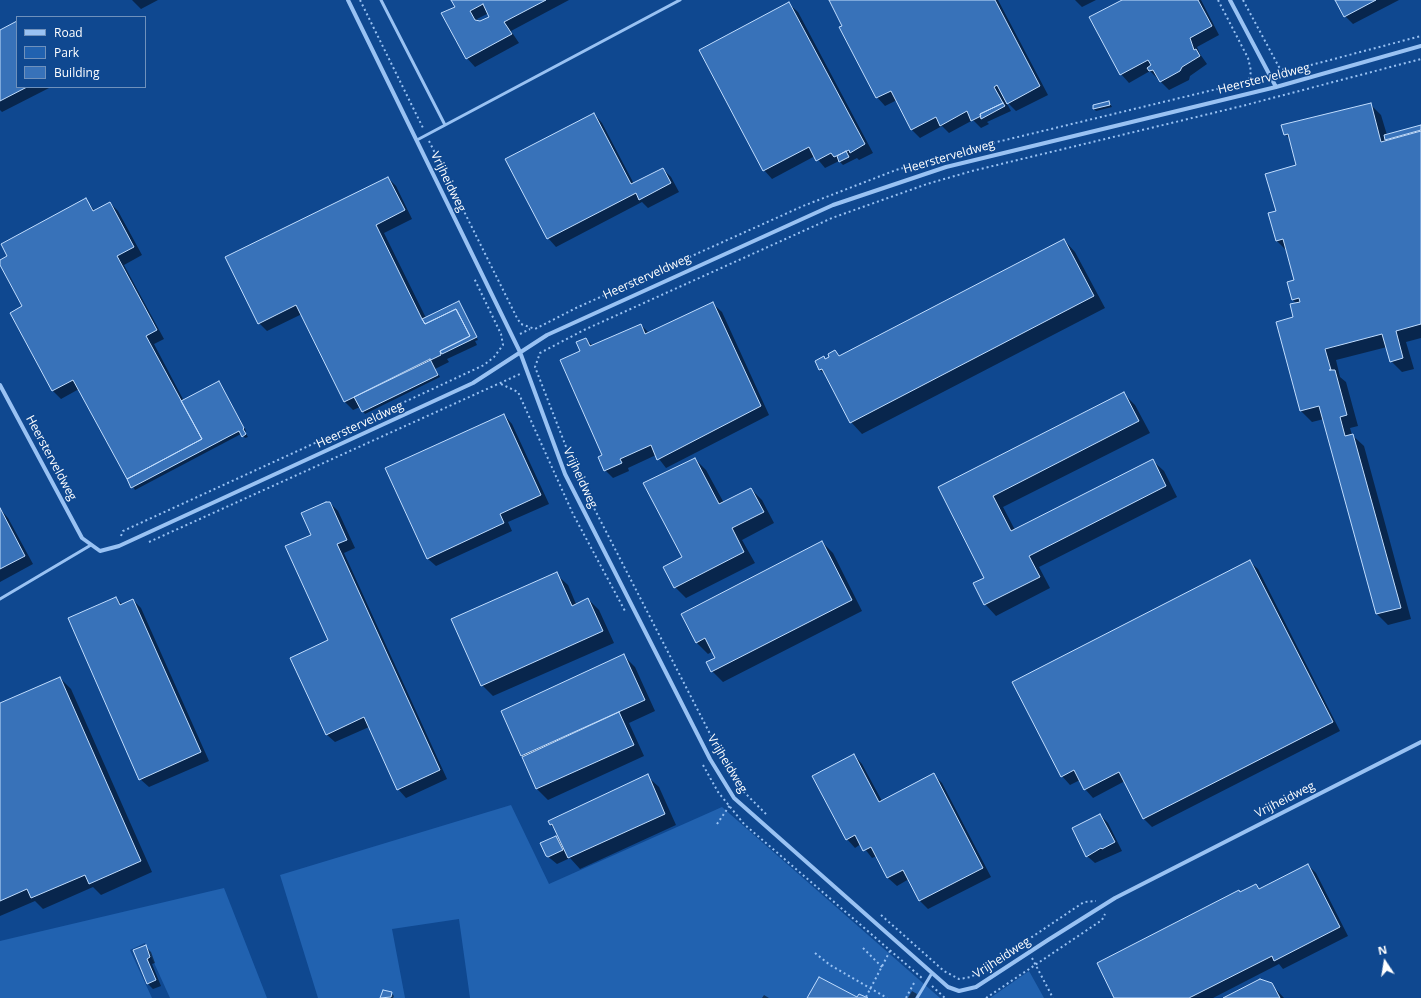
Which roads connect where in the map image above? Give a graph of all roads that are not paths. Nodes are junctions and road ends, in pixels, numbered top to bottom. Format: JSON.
{"nodes":[{"id":1,"x":348,"y":0,"type":"edge"},
{"id":2,"x":381,"y":0,"type":"edge"},
{"id":3,"x":680,"y":0,"type":"edge"},
{"id":4,"x":1230,"y":0,"type":"edge"},
{"id":5,"x":1421,"y":46,"type":"edge"},
{"id":6,"x":1276,"y":87,"type":"junction"},
{"id":7,"x":445,"y":125,"type":"junction"},
{"id":8,"x":417,"y":140,"type":"junction"},
{"id":9,"x":520,"y":352,"type":"junction"},
{"id":10,"x":0,"y":385,"type":"edge"},
{"id":11,"x":91,"y":545,"type":"junction"},
{"id":12,"x":0,"y":599,"type":"edge"},
{"id":13,"x":1421,"y":742,"type":"edge"},
{"id":14,"x":932,"y":973,"type":"junction"},
{"id":15,"x":917,"y":998,"type":"edge"}],
"edges":[{"from":1,"to":8,"type":"street","name":"Vrijheidweg"},
{"from":2,"to":7,"type":"lane"},
{"from":3,"to":7,"type":"lane"},
{"from":4,"to":6,"type":"street"},
{"from":5,"to":6,"type":"street","name":"Heersterveldweg"},
{"from":6,"to":9,"type":"street","name":"Heersterveldweg"},
{"from":7,"to":8,"type":"lane"},
{"from":8,"to":9,"type":"street","name":"Vrijheidweg"},
{"from":9,"to":11,"type":"street","name":"Heersterveldweg"},
{"from":9,"to":14,"type":"street","name":"Vrijheidweg"},
{"from":10,"to":11,"type":"street","name":"Heersterveldweg"},
{"from":11,"to":12,"type":"lane"},
{"from":13,"to":14,"type":"street","name":"Vrijheidweg"},
{"from":14,"to":15,"type":"lane"}]}
